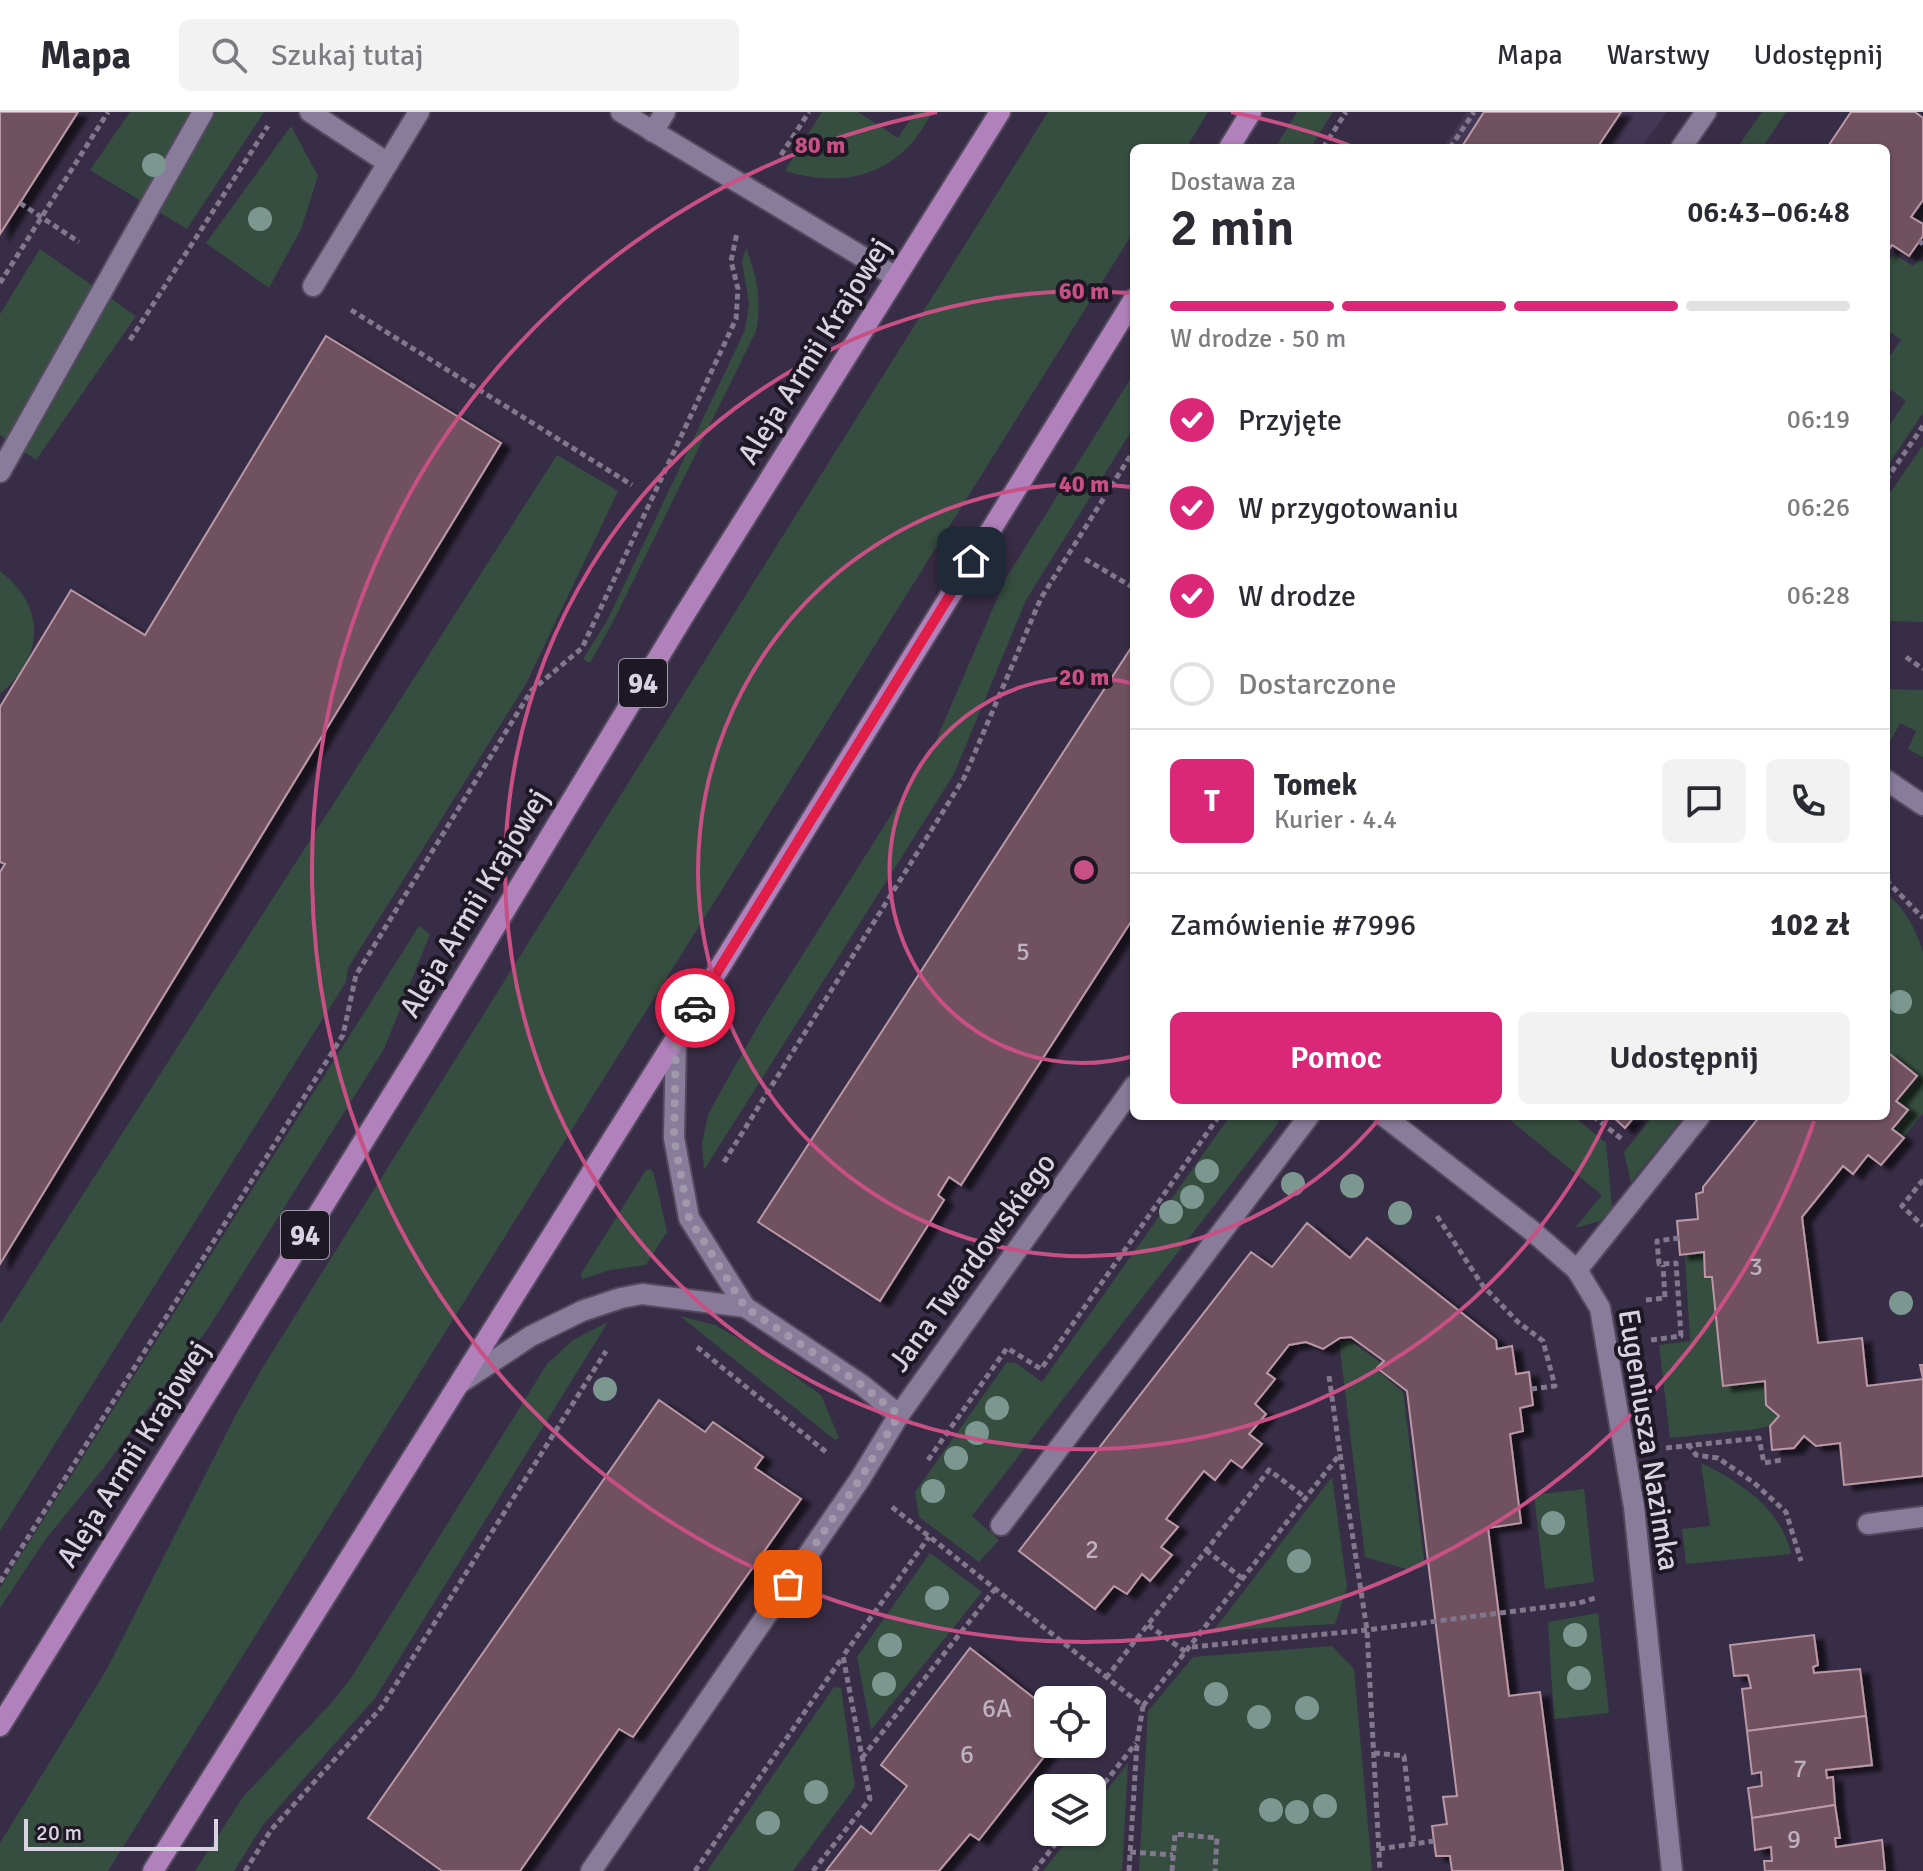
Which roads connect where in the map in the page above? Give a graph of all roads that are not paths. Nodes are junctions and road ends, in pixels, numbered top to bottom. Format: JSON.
{"nodes":[{"id":1,"x":203,"y":112,"type":"edge"},
{"id":2,"x":310,"y":112,"type":"edge"},
{"id":3,"x":419,"y":112,"type":"edge"},
{"id":4,"x":621,"y":112,"type":"edge"},
{"id":5,"x":665,"y":112,"type":"edge"},
{"id":6,"x":1000,"y":112,"type":"edge"},
{"id":7,"x":1251,"y":112,"type":"edge"},
{"id":8,"x":1706,"y":112,"type":"edge"},
{"id":9,"x":653,"y":132,"type":"junction"},
{"id":10,"x":1231,"y":144,"type":"edge"},
{"id":11,"x":1684,"y":144,"type":"edge"},
{"id":12,"x":388,"y":163,"type":"junction"},
{"id":13,"x":896,"y":277,"type":"junction"},
{"id":14,"x":313,"y":286,"type":"road end"},
{"id":15,"x":1130,"y":305,"type":"edge"},
{"id":16,"x":0,"y":472,"type":"edge"},
{"id":17,"x":1890,"y":783,"type":"edge"},
{"id":18,"x":1923,"y":805,"type":"edge"},
{"id":19,"x":676,"y":1038,"type":"junction"},
{"id":20,"x":1130,"y":1092,"type":"edge"},
{"id":21,"x":1306,"y":1120,"type":"edge"},
{"id":22,"x":1389,"y":1120,"type":"edge"},
{"id":23,"x":1697,"y":1120,"type":"edge"},
{"id":24,"x":1577,"y":1270,"type":"junction"},
{"id":25,"x":745,"y":1307,"type":"junction"},
{"id":26,"x":460,"y":1383,"type":"junction"},
{"id":27,"x":899,"y":1415,"type":"junction"},
{"id":28,"x":1923,"y":1517,"type":"edge"},
{"id":29,"x":1868,"y":1524,"type":"dead end"},
{"id":30,"x":1001,"y":1525,"type":"dead end"},
{"id":31,"x":0,"y":1726,"type":"edge"},
{"id":32,"x":153,"y":1871,"type":"edge"},
{"id":33,"x":591,"y":1871,"type":"edge"},
{"id":34,"x":1672,"y":1871,"type":"edge"}],
"edges":[{"from":1,"to":16,"type":"street"},
{"from":2,"to":12,"type":"street"},
{"from":3,"to":12,"type":"street"},
{"from":4,"to":9,"type":"street"},
{"from":5,"to":9,"type":"street"},
{"from":6,"to":13,"type":"main road","name":"Aleja Armii Krajowej","number":"94"},
{"from":7,"to":10,"type":"main road"},
{"from":8,"to":11,"type":"street"},
{"from":9,"to":13,"type":"street"},
{"from":12,"to":14,"type":"street"},
{"from":13,"to":31,"type":"main road","name":"Aleja Armii Krajowej","number":"94"},
{"from":15,"to":19,"type":"main road"},
{"from":17,"to":18,"type":"street"},
{"from":19,"to":25,"type":"street"},
{"from":19,"to":26,"type":"main road"},
{"from":20,"to":27,"type":"street","name":"Jana Twardowskiego"},
{"from":21,"to":30,"type":"street"},
{"from":22,"to":24,"type":"street","name":"Eugeniusza Nazimka"},
{"from":23,"to":24,"type":"street"},
{"from":24,"to":34,"type":"street","name":"Eugeniusza Nazimka"},
{"from":25,"to":26,"type":"street"},
{"from":25,"to":27,"type":"street"},
{"from":26,"to":32,"type":"main road"},
{"from":27,"to":33,"type":"street","name":"Jana Twardowskiego"},
{"from":28,"to":29,"type":"street"}]}
